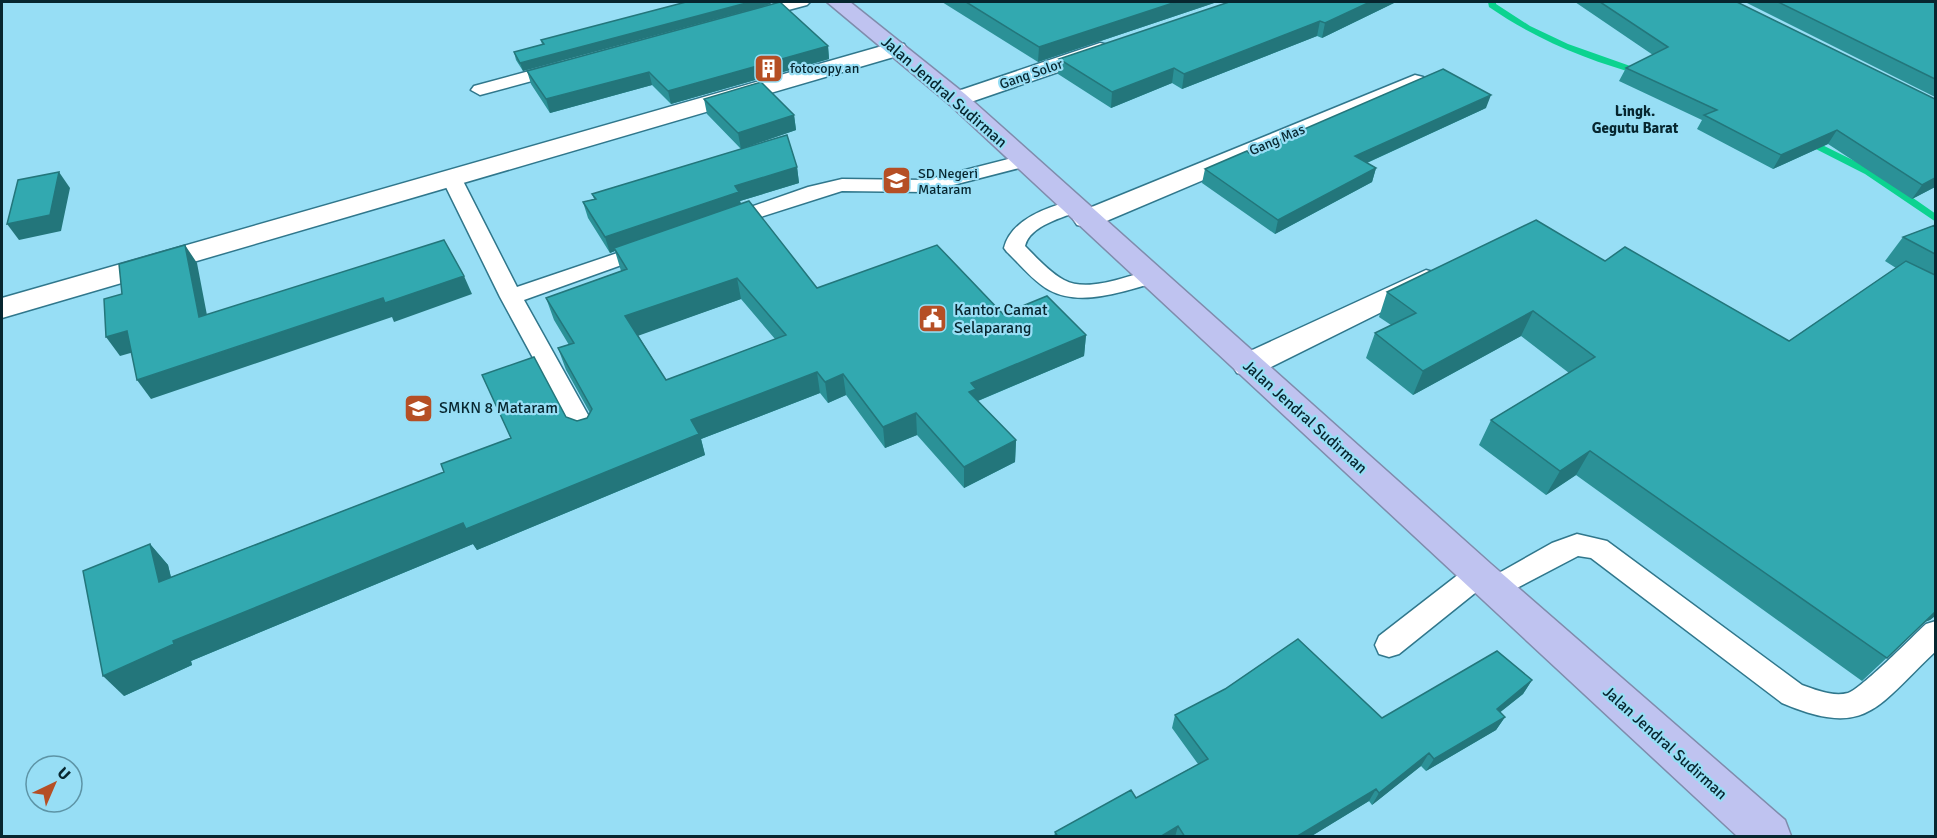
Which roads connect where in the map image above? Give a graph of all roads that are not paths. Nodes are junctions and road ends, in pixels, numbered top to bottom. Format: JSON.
{"nodes":[{"id":1,"x":802,"y":2,"type":"edge"},
{"id":2,"x":838,"y":2,"type":"edge"},
{"id":3,"x":744,"y":17,"type":"edge"},
{"id":4,"x":1122,"y":43,"type":"edge"},
{"id":5,"x":896,"y":49,"type":"junction"},
{"id":6,"x":572,"y":64,"type":"edge"},
{"id":7,"x":1434,"y":74,"type":"edge"},
{"id":8,"x":480,"y":90,"type":"dead end"},
{"id":9,"x":957,"y":99,"type":"junction"},
{"id":10,"x":1024,"y":161,"type":"junction"},
{"id":11,"x":452,"y":179,"type":"junction"},
{"id":12,"x":1081,"y":213,"type":"junction"},
{"id":13,"x":702,"y":230,"type":"edge"},
{"id":14,"x":668,"y":242,"type":"edge"},
{"id":15,"x":1450,"y":267,"type":"edge"},
{"id":16,"x":1151,"y":277,"type":"junction"},
{"id":17,"x":511,"y":297,"type":"junction"},
{"id":18,"x":2,"y":308,"type":"edge"},
{"id":19,"x":1248,"y":365,"type":"junction"},
{"id":20,"x":585,"y":431,"type":"edge"},
{"id":21,"x":1486,"y":582,"type":"junction"},
{"id":22,"x":1935,"y":633,"type":"edge"},
{"id":23,"x":1389,"y":645,"type":"dead end"},
{"id":24,"x":1769,"y":837,"type":"edge"}],
"edges":[{"from":1,"to":3,"type":"lane"},
{"from":2,"to":5,"type":"highway","name":"Jalan Jendral Sudirman"},
{"from":4,"to":9,"type":"street","name":"Gang Solor"},
{"from":5,"to":9,"type":"highway","name":"Jalan Jendral Sudirman"},
{"from":5,"to":11,"type":"street"},
{"from":6,"to":8,"type":"lane"},
{"from":7,"to":12,"type":"street","name":"Gang Mas"},
{"from":9,"to":10,"type":"highway","name":"Jalan Jendral Sudirman"},
{"from":10,"to":12,"type":"highway","name":"Jalan Jendral Sudirman"},
{"from":10,"to":13,"type":"lane"},
{"from":11,"to":17,"type":"lane"},
{"from":11,"to":18,"type":"street"},
{"from":12,"to":16,"type":"highway","name":"Jalan Jendral Sudirman"},
{"from":12,"to":16,"type":"lane"},
{"from":14,"to":17,"type":"lane"},
{"from":15,"to":19,"type":"street"},
{"from":16,"to":19,"type":"highway","name":"Jalan Jendral Sudirman"},
{"from":17,"to":20,"type":"lane"},
{"from":19,"to":21,"type":"highway","name":"Jalan Jendral Sudirman"},
{"from":21,"to":22,"type":"lane"},
{"from":21,"to":23,"type":"lane"},
{"from":21,"to":24,"type":"highway","name":"Jalan Jendral Sudirman"}]}
